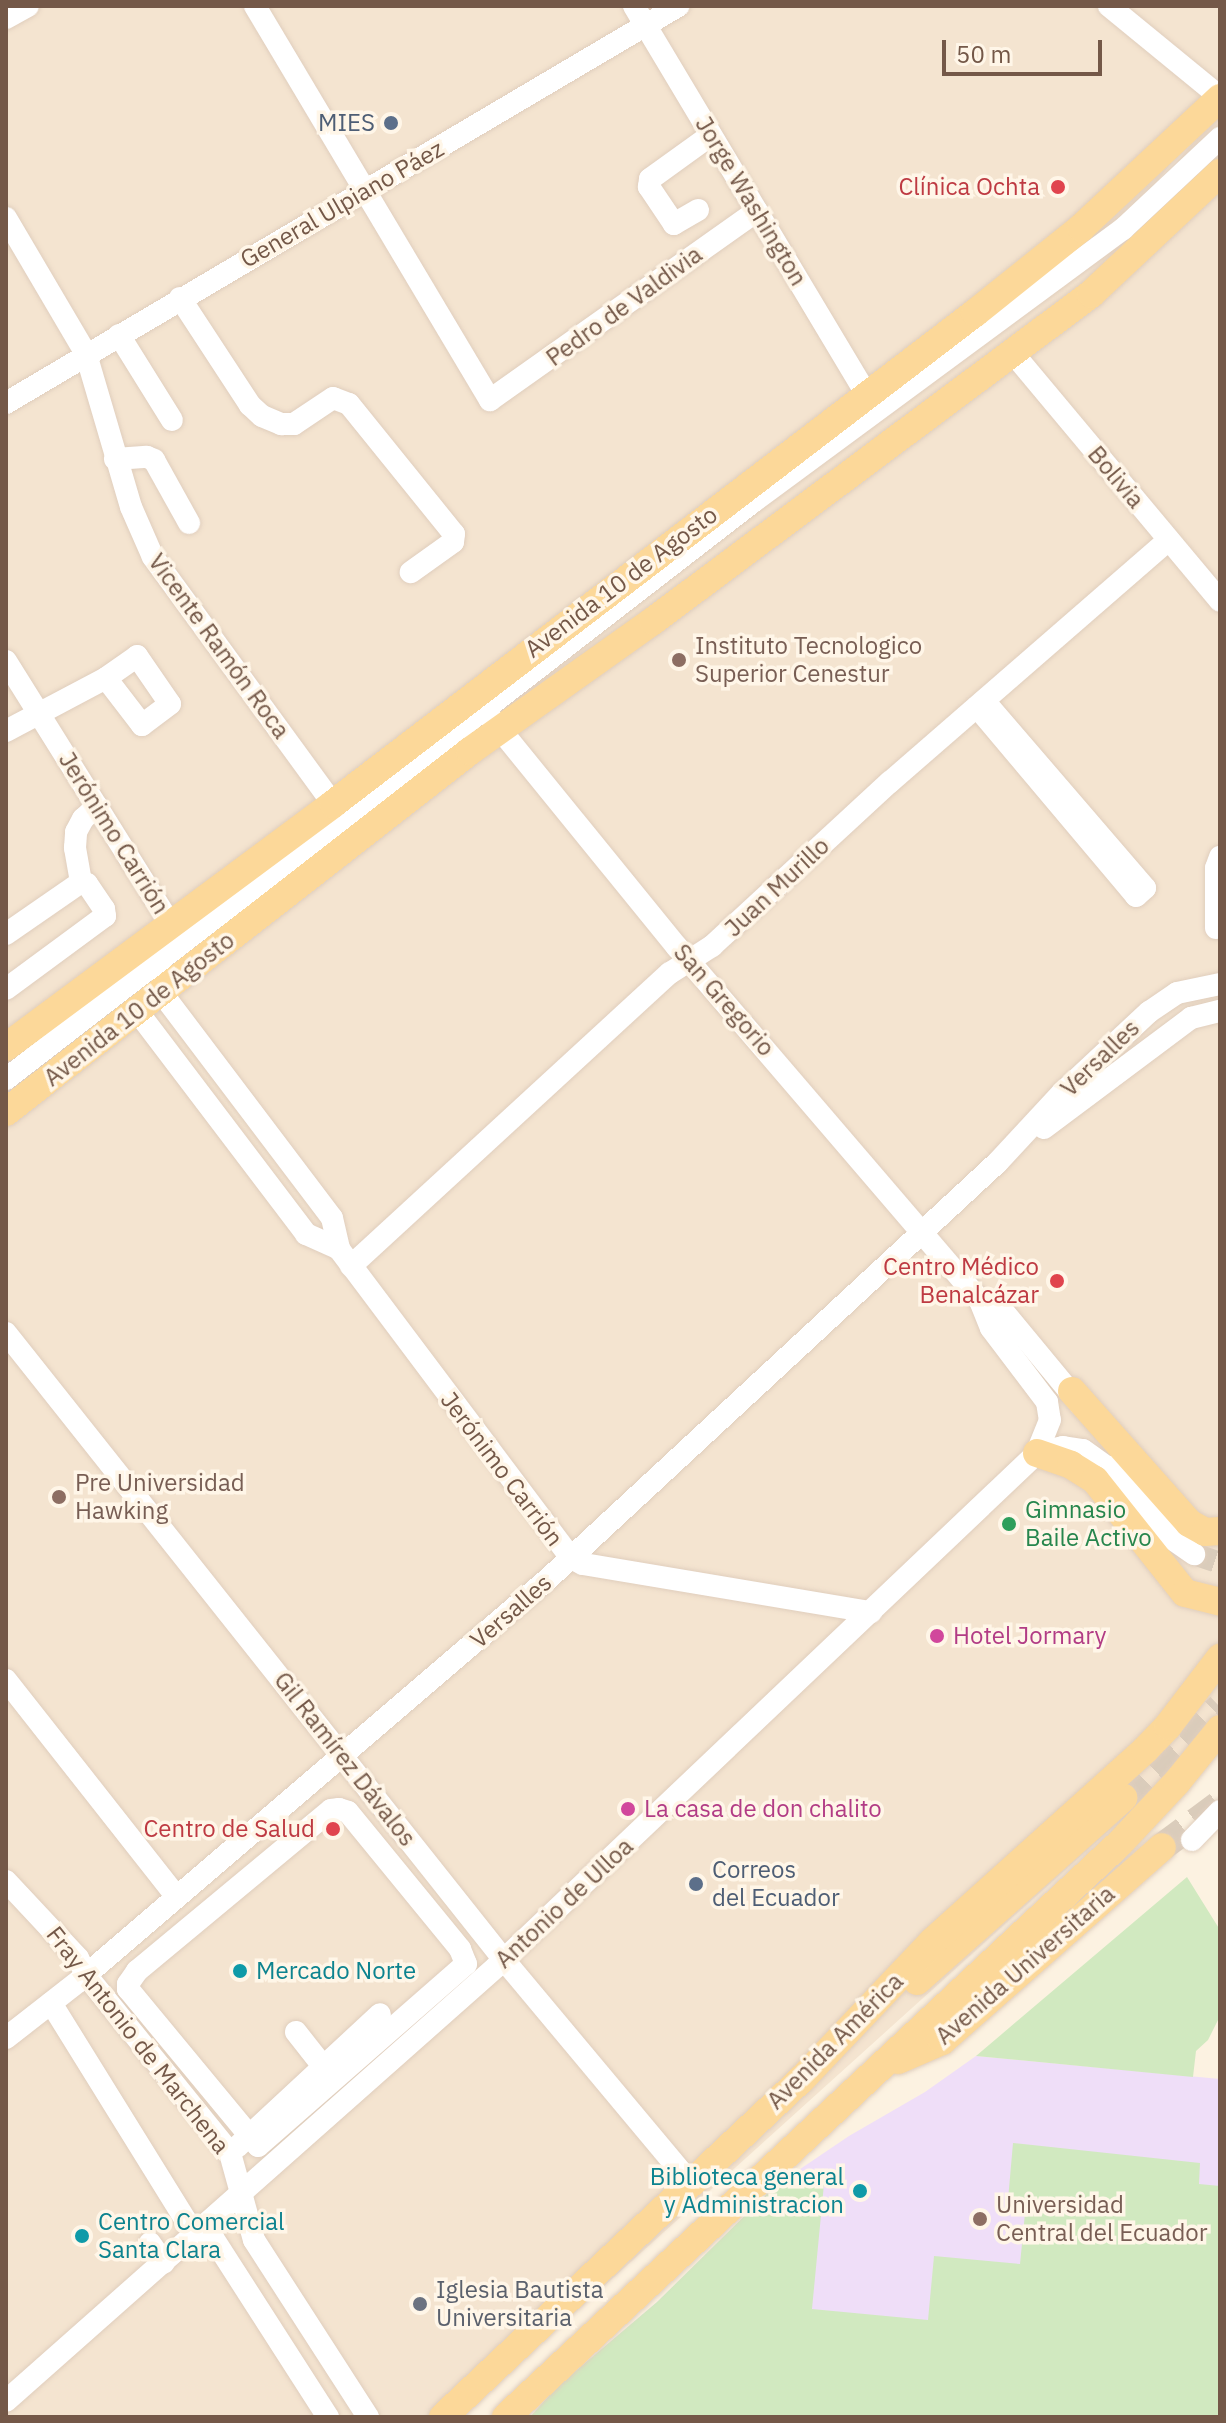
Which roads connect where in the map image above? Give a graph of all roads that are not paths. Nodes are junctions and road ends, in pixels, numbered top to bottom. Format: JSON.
{"nodes":[{"id":1,"x":28,"y":6,"type":"edge"},
{"id":2,"x":255,"y":6,"type":"edge"},
{"id":3,"x":634,"y":6,"type":"edge"},
{"id":4,"x":678,"y":6,"type":"edge"},
{"id":5,"x":1109,"y":6,"type":"edge"},
{"id":6,"x":6,"y":18,"type":"edge"},
{"id":7,"x":646,"y":26,"type":"junction"},
{"id":8,"x":1220,"y":98,"type":"edge"},
{"id":9,"x":711,"y":135,"type":"junction"},
{"id":10,"x":1220,"y":138,"type":"edge"},
{"id":11,"x":1220,"y":173,"type":"edge"},
{"id":12,"x":366,"y":191,"type":"junction"},
{"id":13,"x":698,"y":210,"type":"dead end"},
{"id":14,"x":757,"y":211,"type":"junction"},
{"id":15,"x":6,"y":218,"type":"edge"},
{"id":16,"x":180,"y":298,"type":"junction"},
{"id":17,"x":119,"y":335,"type":"junction"},
{"id":18,"x":1012,"y":352,"type":"junction"},
{"id":19,"x":86,"y":354,"type":"junction"},
{"id":20,"x":867,"y":395,"type":"junction"},
{"id":21,"x":6,"y":403,"type":"edge"},
{"id":22,"x":172,"y":420,"type":"dead end"},
{"id":23,"x":115,"y":459,"type":"junction"},
{"id":24,"x":189,"y":523,"type":"dead end"},
{"id":25,"x":1168,"y":540,"type":"junction"},
{"id":26,"x":411,"y":572,"type":"dead end"},
{"id":27,"x":1220,"y":601,"type":"edge"},
{"id":28,"x":6,"y":661,"type":"edge"},
{"id":29,"x":106,"y":678,"type":"dead end"},
{"id":30,"x":981,"y":704,"type":"junction"},
{"id":31,"x":486,"y":711,"type":"junction"},
{"id":32,"x":38,"y":712,"type":"junction"},
{"id":33,"x":6,"y":731,"type":"edge"},
{"id":34,"x":333,"y":804,"type":"junction"},
{"id":35,"x":97,"y":806,"type":"junction"},
{"id":36,"x":1220,"y":857,"type":"edge"},
{"id":37,"x":81,"y":882,"type":"junction"},
{"id":38,"x":1140,"y":892,"type":"dead end"},
{"id":39,"x":171,"y":925,"type":"junction"},
{"id":40,"x":1216,"y":928,"type":"dead end"},
{"id":41,"x":6,"y":934,"type":"edge"},
{"id":42,"x":166,"y":955,"type":"junction"},
{"id":43,"x":689,"y":961,"type":"junction"},
{"id":44,"x":1220,"y":984,"type":"edge"},
{"id":45,"x":6,"y":989,"type":"edge"},
{"id":46,"x":161,"y":992,"type":"junction"},
{"id":47,"x":137,"y":1011,"type":"junction"},
{"id":48,"x":1220,"y":1011,"type":"edge"},
{"id":49,"x":6,"y":1047,"type":"edge"},
{"id":50,"x":6,"y":1079,"type":"edge"},
{"id":51,"x":6,"y":1112,"type":"edge"},
{"id":52,"x":998,"y":1162,"type":"junction"},
{"id":53,"x":922,"y":1231,"type":"junction"},
{"id":54,"x":345,"y":1258,"type":"junction"},
{"id":55,"x":980,"y":1301,"type":"junction"},
{"id":56,"x":6,"y":1333,"type":"edge"},
{"id":57,"x":1072,"y":1391,"type":"junction"},
{"id":58,"x":1037,"y":1453,"type":"junction"},
{"id":59,"x":1122,"y":1478,"type":"junction"},
{"id":60,"x":1220,"y":1531,"type":"edge"},
{"id":61,"x":1194,"y":1554,"type":"tunnel mouth"},
{"id":62,"x":571,"y":1558,"type":"junction"},
{"id":63,"x":1220,"y":1602,"type":"edge"},
{"id":64,"x":871,"y":1612,"type":"junction"},
{"id":65,"x":1220,"y":1658,"type":"edge"},
{"id":66,"x":6,"y":1680,"type":"edge"},
{"id":67,"x":1220,"y":1729,"type":"edge"},
{"id":68,"x":342,"y":1756,"type":"junction"},
{"id":69,"x":1123,"y":1798,"type":"tunnel mouth"},
{"id":70,"x":1220,"y":1811,"type":"edge"},
{"id":71,"x":1192,"y":1840,"type":"dead end"},
{"id":72,"x":1162,"y":1847,"type":"tunnel mouth"},
{"id":73,"x":6,"y":1881,"type":"edge"},
{"id":74,"x":175,"y":1895,"type":"junction"},
{"id":75,"x":504,"y":1960,"type":"junction"},
{"id":76,"x":86,"y":1975,"type":"junction"},
{"id":77,"x":51,"y":2003,"type":"junction"},
{"id":78,"x":380,"y":2014,"type":"dead end"},
{"id":79,"x":296,"y":2032,"type":"dead end"},
{"id":80,"x":6,"y":2038,"type":"edge"},
{"id":81,"x":322,"y":2065,"type":"junction"},
{"id":82,"x":879,"y":2067,"type":"junction"},
{"id":83,"x":801,"y":2080,"type":"junction"},
{"id":84,"x":247,"y":2137,"type":"junction"},
{"id":85,"x":230,"y":2153,"type":"junction"},
{"id":86,"x":689,"y":2181,"type":"junction"},
{"id":87,"x":239,"y":2197,"type":"junction"},
{"id":88,"x":200,"y":2231,"type":"junction"},
{"id":89,"x":150,"y":2243,"type":"dead end"},
{"id":90,"x":164,"y":2263,"type":"junction"},
{"id":91,"x":6,"y":2401,"type":"edge"},
{"id":92,"x":328,"y":2417,"type":"edge"},
{"id":93,"x":368,"y":2417,"type":"edge"},
{"id":94,"x":443,"y":2417,"type":"edge"},
{"id":95,"x":506,"y":2417,"type":"edge"}],
"edges":[{"from":1,"to":6,"type":"street"},
{"from":2,"to":12,"type":"street"},
{"from":3,"to":7,"type":"street","name":"Jorge Washington"},
{"from":4,"to":7,"type":"street","name":"General Ulpiano Páez"},
{"from":5,"to":8,"type":"street"},
{"from":7,"to":9,"type":"street","name":"Jorge Washington"},
{"from":7,"to":12,"type":"street","name":"General Ulpiano Páez"},
{"from":8,"to":20,"type":"main road","name":"Avenida 10 de Agosto"},
{"from":9,"to":13,"type":"street"},
{"from":9,"to":14,"type":"street","name":"Jorge Washington"},
{"from":10,"to":31,"type":"street"},
{"from":11,"to":18,"type":"main road","name":"Avenida 10 de Agosto"},
{"from":12,"to":14,"type":"street","name":"Pedro de Valdivia"},
{"from":12,"to":16,"type":"street","name":"General Ulpiano Páez"},
{"from":14,"to":20,"type":"street","name":"Jorge Washington"},
{"from":15,"to":19,"type":"street","name":"Vicente Ramón Roca"},
{"from":16,"to":17,"type":"street","name":"General Ulpiano Páez"},
{"from":16,"to":26,"type":"street"},
{"from":17,"to":19,"type":"street","name":"General Ulpiano Páez"},
{"from":17,"to":22,"type":"street"},
{"from":18,"to":25,"type":"street","name":"Bolivia"},
{"from":18,"to":31,"type":"main road","name":"Avenida 10 de Agosto"},
{"from":19,"to":21,"type":"street","name":"General Ulpiano Páez"},
{"from":19,"to":23,"type":"street","name":"Vicente Ramón Roca"},
{"from":20,"to":31,"type":"main road","name":"Avenida 10 de Agosto"},
{"from":23,"to":24,"type":"street"},
{"from":23,"to":34,"type":"street","name":"Vicente Ramón Roca"},
{"from":25,"to":27,"type":"street","name":"Bolivia"},
{"from":25,"to":30,"type":"street","name":"Juan Murillo"},
{"from":28,"to":32,"type":"street","name":"Jerónimo Carrión"},
{"from":29,"to":32,"type":"street"},
{"from":30,"to":38,"type":"street"},
{"from":30,"to":43,"type":"street","name":"Juan Murillo"},
{"from":31,"to":34,"type":"main road","name":"Avenida 10 de Agosto"},
{"from":31,"to":42,"type":"street"},
{"from":31,"to":43,"type":"street","name":"San Gregorio"},
{"from":31,"to":46,"type":"main road","name":"Avenida 10 de Agosto"},
{"from":32,"to":33,"type":"street"},
{"from":32,"to":35,"type":"street","name":"Jerónimo Carrión"},
{"from":34,"to":39,"type":"main road","name":"Avenida 10 de Agosto"},
{"from":35,"to":37,"type":"street"},
{"from":35,"to":39,"type":"street","name":"Jerónimo Carrión"},
{"from":36,"to":40,"type":"street"},
{"from":37,"to":41,"type":"street"},
{"from":37,"to":45,"type":"street"},
{"from":39,"to":42,"type":"street","name":"Jerónimo Carrión"},
{"from":39,"to":49,"type":"main road","name":"Avenida 10 de Agosto"},
{"from":42,"to":46,"type":"street","name":"Jerónimo Carrión"},
{"from":42,"to":50,"type":"street"},
{"from":43,"to":53,"type":"street","name":"San Gregorio"},
{"from":43,"to":54,"type":"street","name":"Juan Murillo"},
{"from":44,"to":52,"type":"street","name":"Versalles"},
{"from":46,"to":47,"type":"main road","name":"Avenida 10 de Agosto"},
{"from":46,"to":54,"type":"street","name":"Jerónimo Carrión"},
{"from":47,"to":51,"type":"main road","name":"Avenida 10 de Agosto"},
{"from":47,"to":54,"type":"street","name":"Jerónimo Carrión"},
{"from":48,"to":52,"type":"street","name":"Versalles"},
{"from":52,"to":53,"type":"street","name":"Versalles"},
{"from":53,"to":55,"type":"street","name":"San Gregorio"},
{"from":53,"to":62,"type":"street","name":"Versalles"},
{"from":54,"to":62,"type":"street","name":"Jerónimo Carrión"},
{"from":55,"to":57,"type":"street","name":"San Gregorio"},
{"from":55,"to":58,"type":"street","name":"San Gregorio"},
{"from":56,"to":68,"type":"street","name":"Gil Ramírez Dávalos"},
{"from":57,"to":59,"type":"street","name":"San Gregorio"},
{"from":57,"to":60,"type":"main road"},
{"from":58,"to":59,"type":"street"},
{"from":58,"to":63,"type":"main road"},
{"from":58,"to":64,"type":"street","name":"Antonio de Ulloa"},
{"from":59,"to":61,"type":"street","name":"San Gregorio"},
{"from":62,"to":64,"type":"street","name":"Jerónimo Carrión"},
{"from":62,"to":68,"type":"street","name":"Versalles"},
{"from":64,"to":75,"type":"street","name":"Antonio de Ulloa"},
{"from":65,"to":83,"type":"main road","name":"Avenida América"},
{"from":66,"to":74,"type":"street"},
{"from":67,"to":82,"type":"main road","name":"Avenida América"},
{"from":68,"to":74,"type":"street","name":"Versalles"},
{"from":68,"to":75,"type":"street","name":"Gil Ramírez Dávalos"},
{"from":69,"to":83,"type":"main road"},
{"from":70,"to":71,"type":"street"},
{"from":72,"to":82,"type":"main road","name":"Avenida Universitaria"},
{"from":73,"to":76,"type":"street","name":"Fray Antonio de Marchena"},
{"from":74,"to":76,"type":"street","name":"Versalles"},
{"from":75,"to":86,"type":"street","name":"Gil Ramírez Dávalos"},
{"from":75,"to":87,"type":"street","name":"Antonio de Ulloa"},
{"from":76,"to":77,"type":"street","name":"Versalles"},
{"from":76,"to":85,"type":"street","name":"Fray Antonio de Marchena"},
{"from":77,"to":80,"type":"street","name":"Versalles"},
{"from":77,"to":88,"type":"street","name":"Fray Antonio de Marchena"},
{"from":78,"to":81,"type":"street"},
{"from":79,"to":81,"type":"street"},
{"from":81,"to":84,"type":"street"},
{"from":82,"to":95,"type":"main road","name":"Avenida América"},
{"from":83,"to":86,"type":"main road","name":"Avenida América"},
{"from":84,"to":84,"type":"street"},
{"from":84,"to":85,"type":"street"},
{"from":85,"to":87,"type":"street","name":"Fray Antonio de Marchena"},
{"from":86,"to":94,"type":"main road","name":"Avenida América"},
{"from":87,"to":88,"type":"street","name":"Antonio de Ulloa"},
{"from":87,"to":93,"type":"street","name":"Fray Antonio de Marchena"},
{"from":88,"to":90,"type":"street","name":"Antonio de Ulloa"},
{"from":88,"to":92,"type":"street","name":"Fray Antonio de Marchena"},
{"from":89,"to":90,"type":"street"},
{"from":90,"to":91,"type":"street","name":"Antonio de Ulloa"}]}
